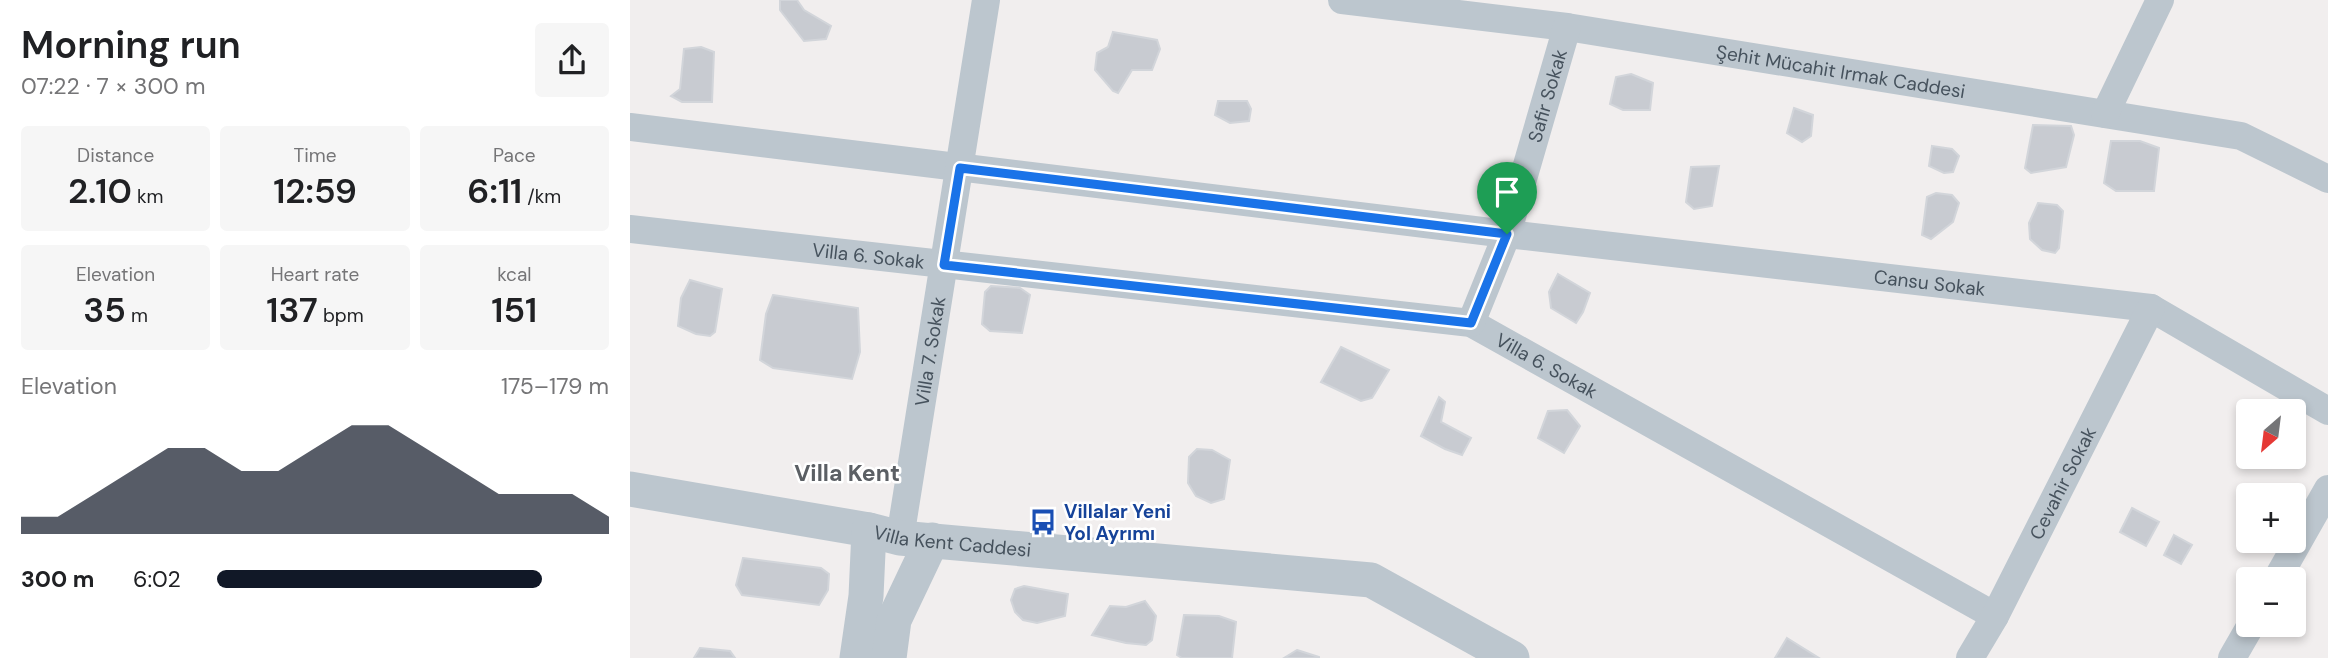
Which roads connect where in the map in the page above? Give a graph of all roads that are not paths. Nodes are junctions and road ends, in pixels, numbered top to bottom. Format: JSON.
{"nodes":[{"id":1,"x":986,"y":0,"type":"edge"},
{"id":2,"x":1342,"y":0,"type":"edge"},
{"id":3,"x":2160,"y":0,"type":"edge"},
{"id":4,"x":1567,"y":27,"type":"junction"},
{"id":5,"x":2105,"y":114,"type":"junction"},
{"id":6,"x":630,"y":127,"type":"edge"},
{"id":7,"x":960,"y":168,"type":"junction"},
{"id":8,"x":2328,"y":179,"type":"edge"},
{"id":9,"x":630,"y":229,"type":"edge"},
{"id":10,"x":1507,"y":234,"type":"junction"},
{"id":11,"x":944,"y":265,"type":"junction"},
{"id":12,"x":2151,"y":309,"type":"junction"},
{"id":13,"x":1471,"y":323,"type":"junction"},
{"id":14,"x":2328,"y":411,"type":"edge"},
{"id":15,"x":630,"y":489,"type":"edge"},
{"id":16,"x":2328,"y":489,"type":"edge"},
{"id":17,"x":900,"y":536,"type":"junction"},
{"id":18,"x":2284,"y":567,"type":"edge"},
{"id":19,"x":1995,"y":616,"type":"junction"},
{"id":20,"x":2244,"y":637,"type":"edge"},
{"id":21,"x":857,"y":658,"type":"edge"},
{"id":22,"x":889,"y":658,"type":"edge"},
{"id":23,"x":1512,"y":658,"type":"edge"},
{"id":24,"x":1970,"y":658,"type":"edge"},
{"id":25,"x":2232,"y":658,"type":"edge"}],
"edges":[{"from":1,"to":7,"type":"street","name":"Villa 7. Sokak"},
{"from":2,"to":4,"type":"street","name":"Şehit Mücahit Irmak Caddesi"},
{"from":3,"to":5,"type":"street"},
{"from":4,"to":5,"type":"street","name":"Şehit Mücahit Irmak Caddesi"},
{"from":4,"to":10,"type":"street","name":"Safir Sokak"},
{"from":5,"to":8,"type":"street","name":"Şehit Mücahit Irmak Caddesi"},
{"from":6,"to":7,"type":"street"},
{"from":7,"to":10,"type":"street"},
{"from":7,"to":11,"type":"street","name":"Villa 7. Sokak"},
{"from":9,"to":11,"type":"street","name":"Villa 6. Sokak"},
{"from":10,"to":12,"type":"street","name":"Cansu Sokak"},
{"from":10,"to":13,"type":"street","name":"Safir Sokak"},
{"from":11,"to":13,"type":"street","name":"Villa 6. Sokak"},
{"from":11,"to":17,"type":"street","name":"Villa 7. Sokak"},
{"from":12,"to":14,"type":"street","name":"Cansu Sokak"},
{"from":12,"to":19,"type":"street","name":"Cevahir Sokak"},
{"from":13,"to":19,"type":"street","name":"Villa 6. Sokak"},
{"from":15,"to":17,"type":"street","name":"Villa Kent Caddesi"},
{"from":16,"to":18,"type":"street"},
{"from":17,"to":21,"type":"street"},
{"from":17,"to":22,"type":"street"},
{"from":17,"to":23,"type":"street","name":"Villa Kent Caddesi"},
{"from":19,"to":24,"type":"street","name":"Cevahir Sokak"},
{"from":20,"to":25,"type":"street"}]}
